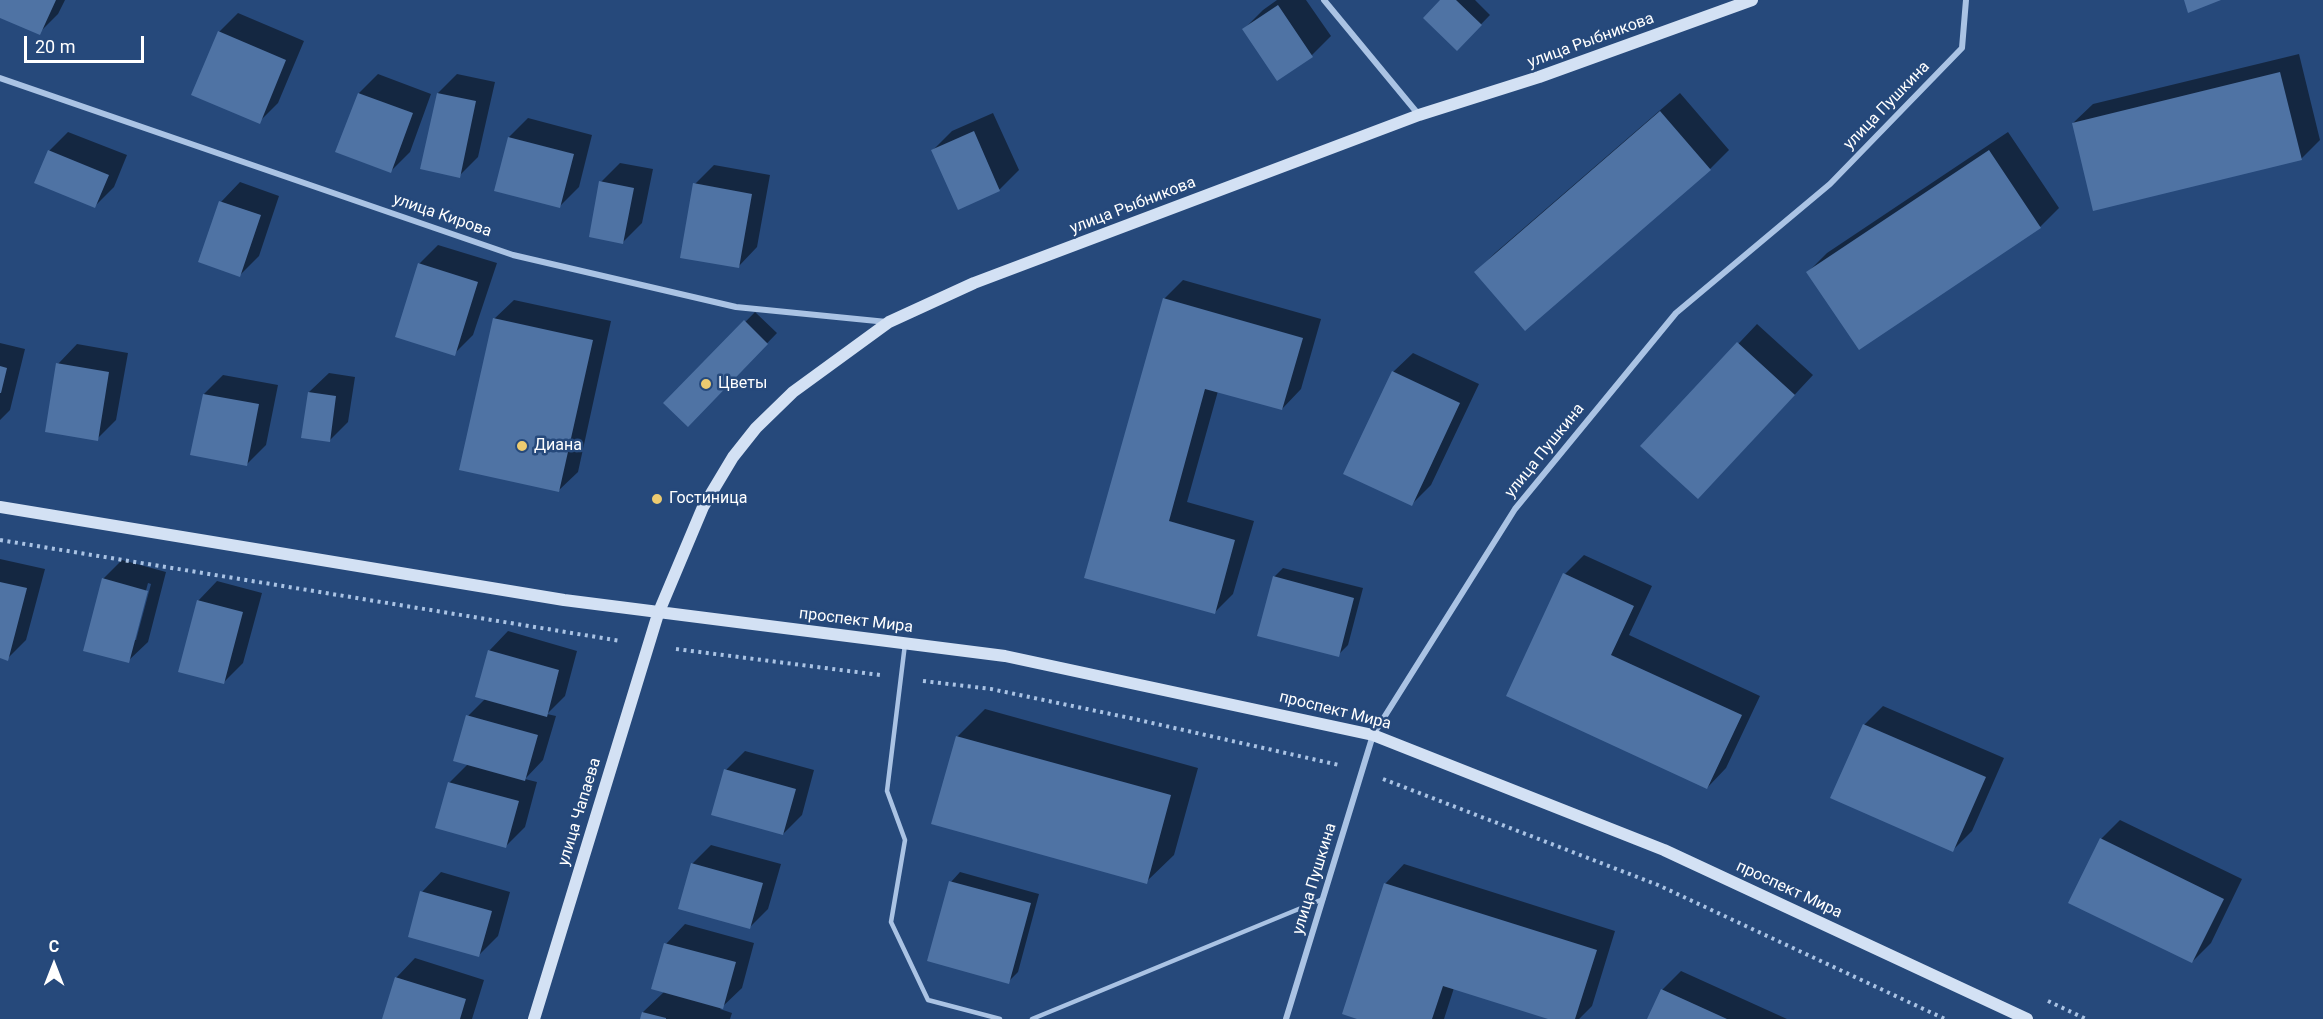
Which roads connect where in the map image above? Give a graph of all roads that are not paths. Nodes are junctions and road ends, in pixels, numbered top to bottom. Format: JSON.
{"nodes":[{"id":1,"x":1324,"y":0,"type":"edge"},
{"id":2,"x":1752,"y":0,"type":"edge"},
{"id":3,"x":1966,"y":0,"type":"edge"},
{"id":4,"x":0,"y":78,"type":"edge"},
{"id":5,"x":1419,"y":115,"type":"junction"},
{"id":6,"x":889,"y":322,"type":"junction"},
{"id":7,"x":0,"y":507,"type":"edge"},
{"id":8,"x":658,"y":614,"type":"junction"},
{"id":9,"x":905,"y":644,"type":"junction"},
{"id":10,"x":1373,"y":735,"type":"junction"},
{"id":11,"x":1323,"y":899,"type":"junction"},
{"id":12,"x":534,"y":1019,"type":"edge"},
{"id":13,"x":1000,"y":1019,"type":"edge"},
{"id":14,"x":1032,"y":1019,"type":"edge"},
{"id":15,"x":1286,"y":1019,"type":"edge"},
{"id":16,"x":2027,"y":1019,"type":"edge"}],
"edges":[{"from":1,"to":5,"type":"street"},
{"from":2,"to":5,"type":"main road","name":"улица Рыбникова"},
{"from":3,"to":10,"type":"street","name":"улица Пушкина"},
{"from":4,"to":6,"type":"street","name":"улица Кирова"},
{"from":5,"to":6,"type":"main road","name":"улица Рыбникова"},
{"from":6,"to":8,"type":"main road","name":"улица Рыбникова"},
{"from":7,"to":8,"type":"main road","name":"проспект Мира"},
{"from":8,"to":9,"type":"main road","name":"проспект Мира"},
{"from":8,"to":12,"type":"main road","name":"улица Чапаева"},
{"from":9,"to":10,"type":"main road","name":"проспект Мира"},
{"from":9,"to":13,"type":"lane"},
{"from":10,"to":11,"type":"street","name":"улица Пушкина"},
{"from":10,"to":16,"type":"main road","name":"проспект Мира"},
{"from":11,"to":14,"type":"lane"},
{"from":11,"to":15,"type":"street","name":"улица Пушкина"}]}
